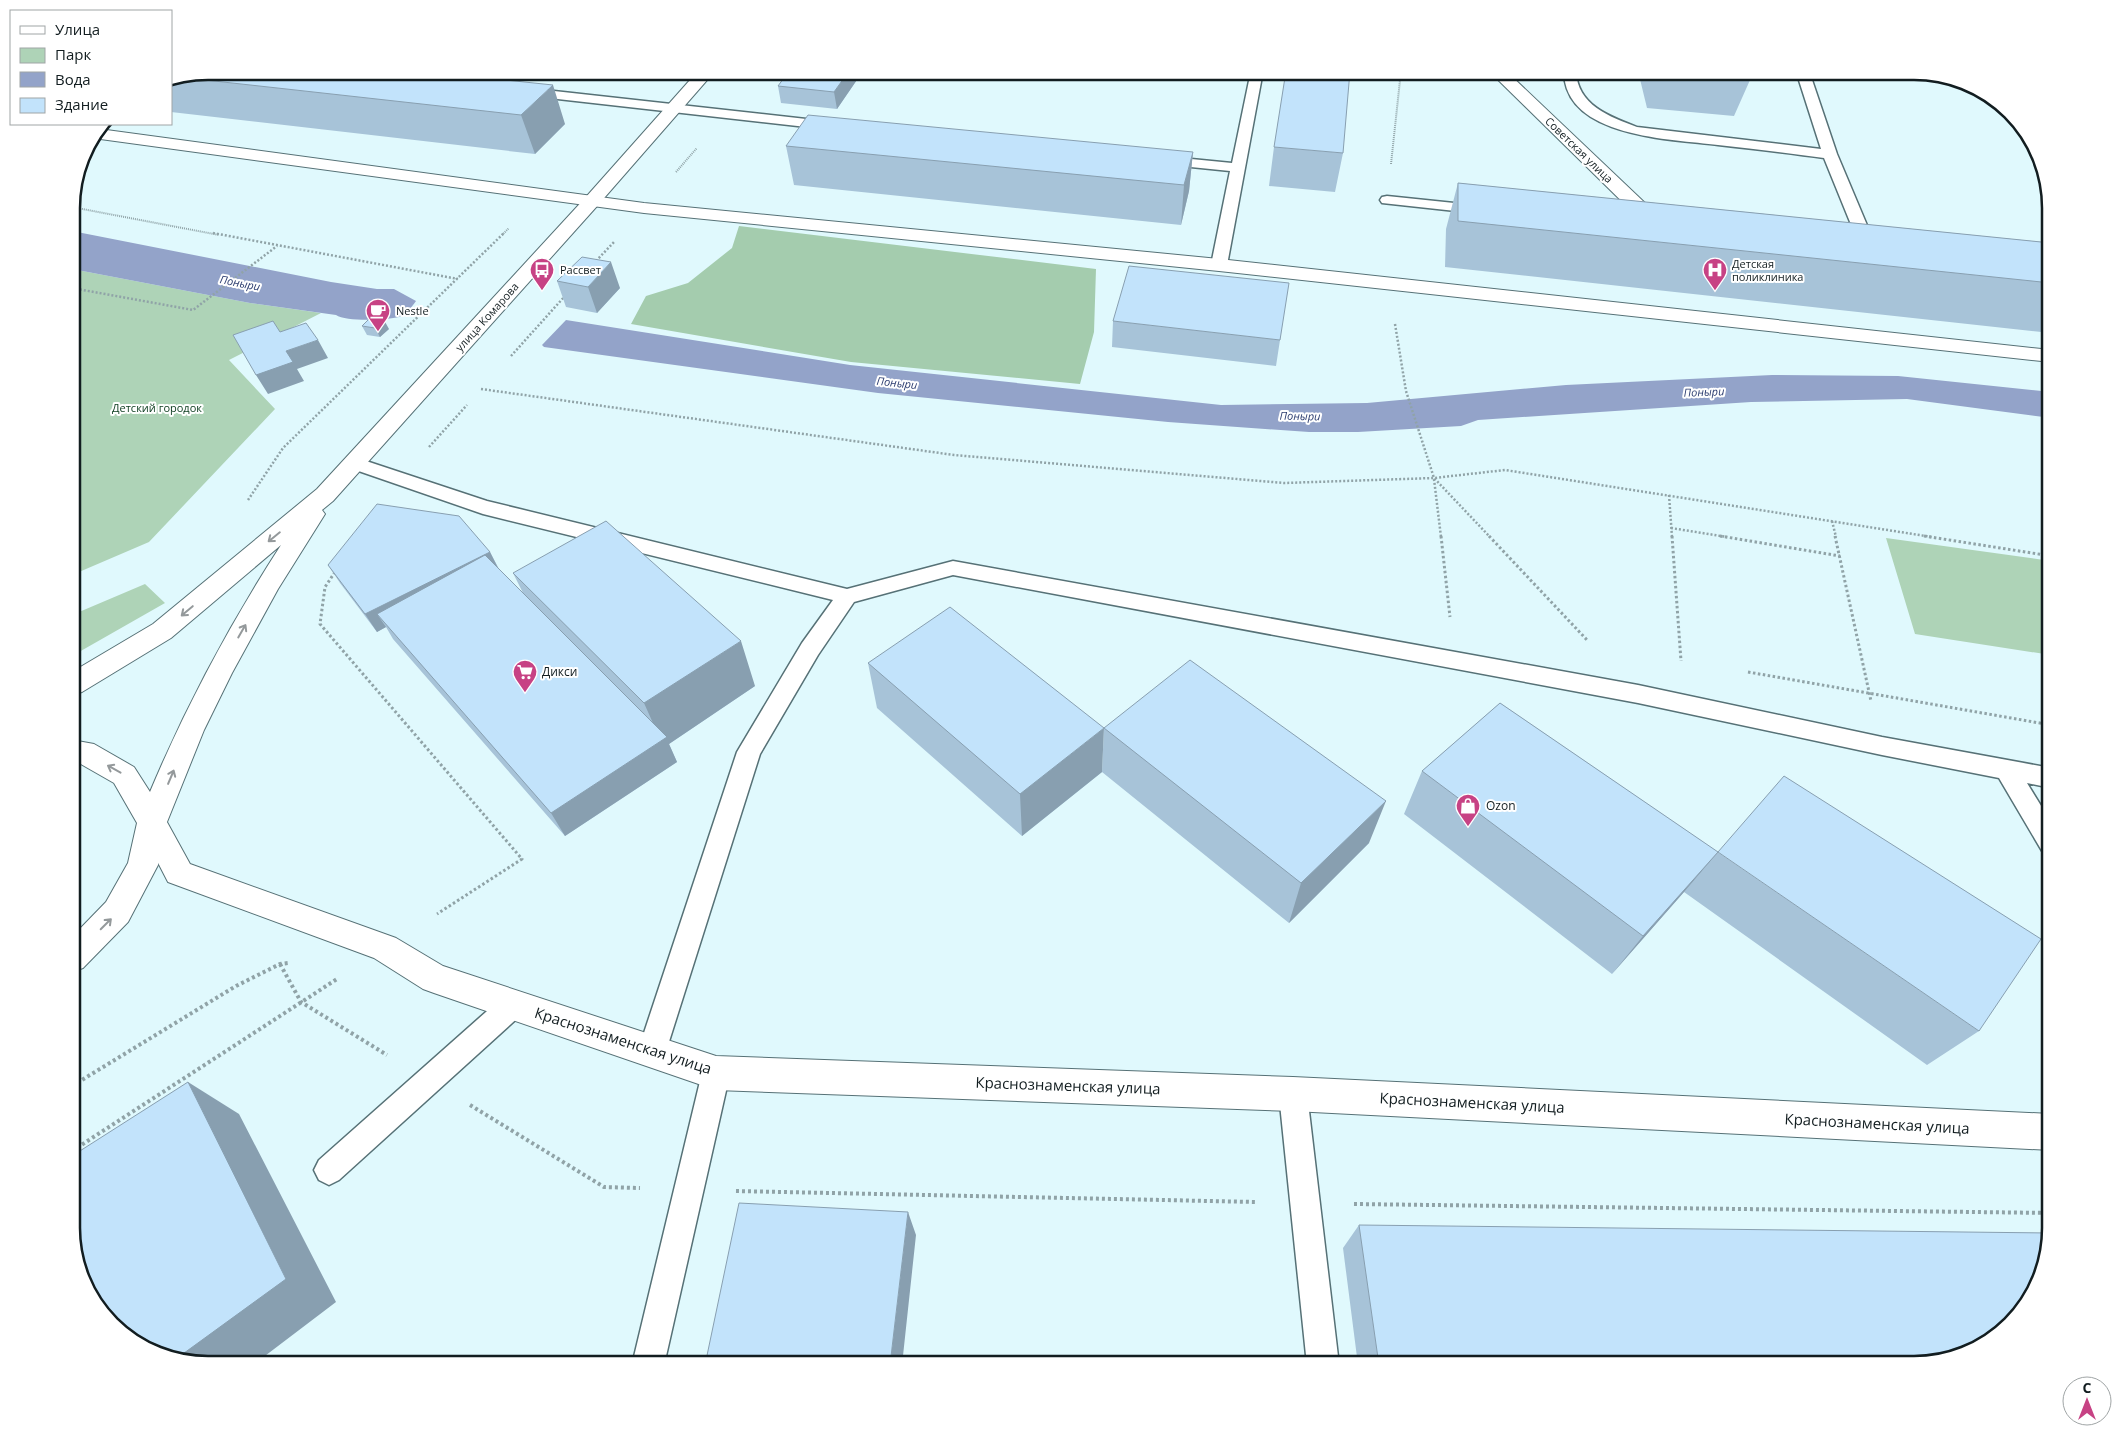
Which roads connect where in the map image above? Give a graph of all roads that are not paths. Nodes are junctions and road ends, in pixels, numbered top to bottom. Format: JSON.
{"nodes":[{"id":1,"x":479,"y":80,"type":"edge"},
{"id":2,"x":699,"y":80,"type":"edge"},
{"id":3,"x":1255,"y":80,"type":"edge"},
{"id":4,"x":1507,"y":80,"type":"edge"},
{"id":5,"x":1571,"y":80,"type":"edge"},
{"id":6,"x":1805,"y":80,"type":"edge"},
{"id":7,"x":494,"y":89,"type":"edge"},
{"id":8,"x":514,"y":91,"type":"edge"},
{"id":9,"x":673,"y":108,"type":"junction"},
{"id":10,"x":843,"y":127,"type":"edge"},
{"id":11,"x":103,"y":135,"type":"edge"},
{"id":12,"x":1830,"y":154,"type":"junction"},
{"id":13,"x":1146,"y":158,"type":"edge"},
{"id":14,"x":1238,"y":168,"type":"junction"},
{"id":15,"x":1386,"y":200,"type":"dead end"},
{"id":16,"x":592,"y":201,"type":"junction"},
{"id":17,"x":1494,"y":211,"type":"edge"},
{"id":18,"x":1640,"y":226,"type":"edge"},
{"id":19,"x":1664,"y":229,"type":"joint"},
{"id":20,"x":1850,"y":247,"type":"edge"},
{"id":21,"x":1869,"y":249,"type":"junction"},
{"id":22,"x":1888,"y":251,"type":"edge"},
{"id":23,"x":1219,"y":265,"type":"junction"},
{"id":24,"x":2042,"y":355,"type":"edge"},
{"id":25,"x":354,"y":463,"type":"junction"},
{"id":26,"x":325,"y":495,"type":"junction"},
{"id":27,"x":847,"y":596,"type":"junction"},
{"id":28,"x":80,"y":680,"type":"edge"},
{"id":29,"x":80,"y":751,"type":"edge"},
{"id":30,"x":2007,"y":770,"type":"junction"},
{"id":31,"x":2042,"y":776,"type":"edge"},
{"id":32,"x":152,"y":822,"type":"junction"},
{"id":33,"x":2042,"y":829,"type":"edge"},
{"id":34,"x":80,"y":950,"type":"edge"},
{"id":35,"x":513,"y":1005,"type":"junction"},
{"id":36,"x":652,"y":1051,"type":"junction"},
{"id":37,"x":716,"y":1073,"type":"junction"},
{"id":38,"x":1293,"y":1094,"type":"junction"},
{"id":39,"x":2042,"y":1132,"type":"edge"},
{"id":40,"x":329,"y":1170,"type":"dead end"},
{"id":41,"x":650,"y":1356,"type":"edge"},
{"id":42,"x":1322,"y":1356,"type":"edge"}],
"edges":[{"from":1,"to":7,"type":"lane"},
{"from":2,"to":9,"type":"street","name":"улица Комарова"},
{"from":3,"to":14,"type":"lane"},
{"from":4,"to":19,"type":"street","name":"Советская улица"},
{"from":5,"to":12,"type":"lane"},
{"from":6,"to":12,"type":"lane"},
{"from":8,"to":9,"type":"lane"},
{"from":9,"to":10,"type":"lane"},
{"from":9,"to":16,"type":"street","name":"улица Комарова"},
{"from":11,"to":16,"type":"street"},
{"from":12,"to":21,"type":"lane"},
{"from":13,"to":14,"type":"lane"},
{"from":14,"to":23,"type":"lane"},
{"from":15,"to":17,"type":"lane"},
{"from":16,"to":23,"type":"street"},
{"from":16,"to":25,"type":"street","name":"улица Комарова"},
{"from":18,"to":19,"type":"lane"},
{"from":20,"to":21,"type":"lane"},
{"from":21,"to":22,"type":"lane"},
{"from":23,"to":24,"type":"street"},
{"from":25,"to":26,"type":"street","name":"улица Комарова"},
{"from":25,"to":27,"type":"lane"},
{"from":26,"to":28,"type":"street","one_way":true},
{"from":32,"to":26,"type":"street","one_way":true},
{"from":27,"to":30,"type":"lane"},
{"from":27,"to":36,"type":"lane"},
{"from":32,"to":29,"type":"street","name":"Краснознаменская улица","one_way":true},
{"from":30,"to":31,"type":"lane"},
{"from":30,"to":33,"type":"lane"},
{"from":34,"to":32,"type":"street","one_way":true},
{"from":32,"to":35,"type":"street","name":"Краснознаменская улица"},
{"from":35,"to":36,"type":"street","name":"Краснознаменская улица"},
{"from":35,"to":40,"type":"lane"},
{"from":36,"to":37,"type":"street","name":"Краснознаменская улица"},
{"from":37,"to":38,"type":"street","name":"Краснознаменская улица"},
{"from":37,"to":41,"type":"lane"},
{"from":38,"to":39,"type":"street","name":"Краснознаменская улица"},
{"from":38,"to":42,"type":"lane"}]}
